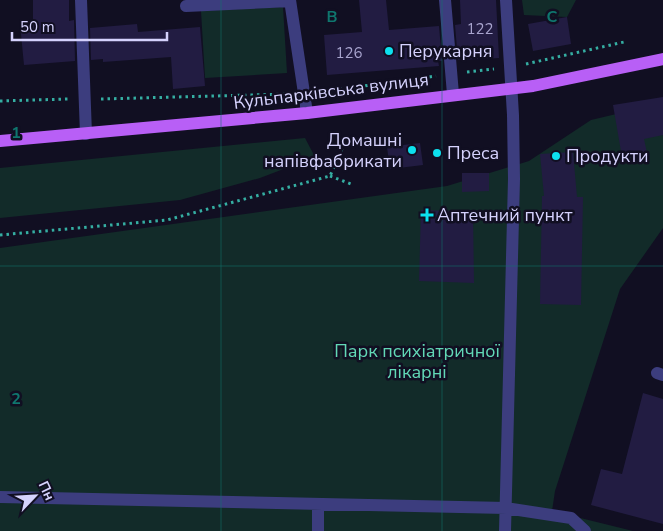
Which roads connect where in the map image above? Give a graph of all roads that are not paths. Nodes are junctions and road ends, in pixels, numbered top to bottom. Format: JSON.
{"nodes":[{"id":1,"x":81,"y":0,"type":"edge"},
{"id":2,"x":290,"y":0,"type":"edge"},
{"id":3,"x":445,"y":0,"type":"edge"},
{"id":4,"x":506,"y":0,"type":"edge"},
{"id":5,"x":186,"y":6,"type":"dead end"},
{"id":6,"x":663,"y":58,"type":"edge"},
{"id":7,"x":511,"y":88,"type":"junction"},
{"id":8,"x":453,"y":94,"type":"junction"},
{"id":9,"x":307,"y":113,"type":"junction"},
{"id":10,"x":86,"y":134,"type":"junction"},
{"id":11,"x":0,"y":141,"type":"edge"},
{"id":12,"x":0,"y":497,"type":"edge"},
{"id":13,"x":318,"y":504,"type":"junction"},
{"id":14,"x":506,"y":508,"type":"junction"},
{"id":15,"x":318,"y":531,"type":"edge"},
{"id":16,"x":505,"y":531,"type":"edge"},
{"id":17,"x":585,"y":531,"type":"edge"}],
"edges":[{"from":1,"to":10,"type":"street"},
{"from":2,"to":5,"type":"street"},
{"from":2,"to":9,"type":"street"},
{"from":3,"to":8,"type":"street"},
{"from":4,"to":7,"type":"street"},
{"from":6,"to":7,"type":"main road","name":"Кульпарківська вулиця"},
{"from":7,"to":8,"type":"main road","name":"Кульпарківська вулиця"},
{"from":7,"to":14,"type":"street"},
{"from":8,"to":9,"type":"main road","name":"Кульпарківська вулиця"},
{"from":9,"to":10,"type":"main road","name":"Кульпарківська вулиця"},
{"from":10,"to":11,"type":"main road","name":"Кульпарківська вулиця"},
{"from":12,"to":13,"type":"street"},
{"from":13,"to":14,"type":"street"},
{"from":13,"to":15,"type":"street"},
{"from":14,"to":16,"type":"street"},
{"from":14,"to":17,"type":"street"}]}
